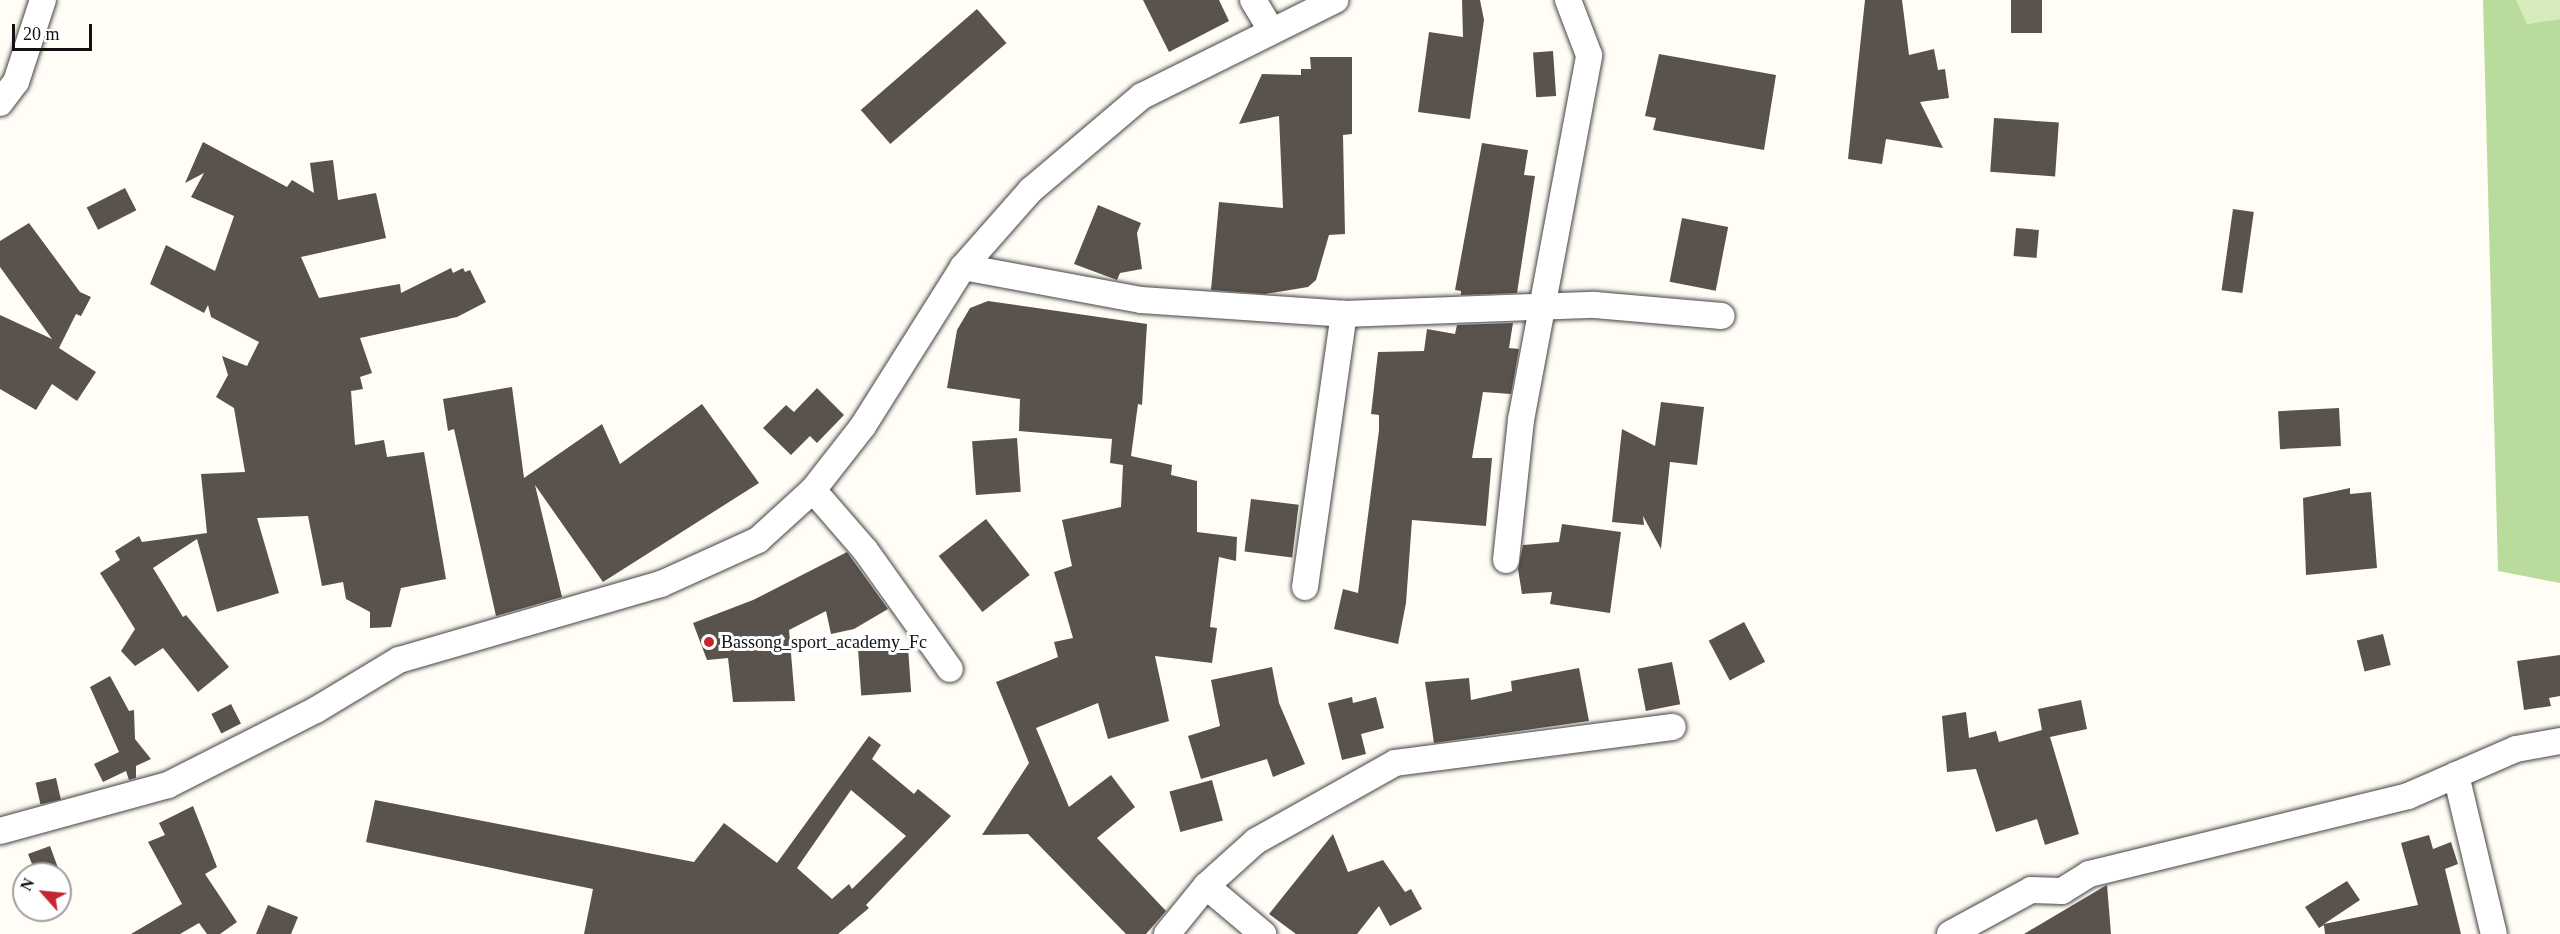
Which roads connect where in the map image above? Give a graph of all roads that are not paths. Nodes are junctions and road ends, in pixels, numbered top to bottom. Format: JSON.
{"nodes":[{"id":1,"x":43,"y":0,"type":"edge"},
{"id":2,"x":1253,"y":0,"type":"edge"},
{"id":3,"x":1335,"y":0,"type":"edge"},
{"id":4,"x":1568,"y":0,"type":"edge"},
{"id":5,"x":1271,"y":30,"type":"junction"},
{"id":6,"x":0,"y":103,"type":"edge"},
{"id":7,"x":963,"y":267,"type":"junction"},
{"id":8,"x":1545,"y":307,"type":"junction"},
{"id":9,"x":1344,"y":314,"type":"junction"},
{"id":10,"x":1722,"y":316,"type":"dead end"},
{"id":11,"x":813,"y":490,"type":"junction"},
{"id":12,"x":1506,"y":560,"type":"dead end"},
{"id":13,"x":1305,"y":587,"type":"dead end"},
{"id":14,"x":950,"y":669,"type":"dead end"},
{"id":15,"x":1673,"y":727,"type":"dead end"},
{"id":16,"x":2560,"y":741,"type":"edge"},
{"id":17,"x":2456,"y":775,"type":"junction"},
{"id":18,"x":0,"y":831,"type":"edge"},
{"id":19,"x":1206,"y":886,"type":"junction"},
{"id":20,"x":1167,"y":934,"type":"edge"},
{"id":21,"x":1263,"y":934,"type":"edge"},
{"id":22,"x":1950,"y":934,"type":"edge"},
{"id":23,"x":2494,"y":934,"type":"edge"}],
"edges":[{"from":1,"to":6,"type":"street"},
{"from":2,"to":5,"type":"street"},
{"from":3,"to":5,"type":"street"},
{"from":4,"to":8,"type":"street"},
{"from":5,"to":7,"type":"street"},
{"from":7,"to":9,"type":"street"},
{"from":7,"to":11,"type":"street"},
{"from":8,"to":9,"type":"street"},
{"from":8,"to":10,"type":"street"},
{"from":8,"to":12,"type":"street"},
{"from":9,"to":13,"type":"street"},
{"from":11,"to":14,"type":"street"},
{"from":11,"to":18,"type":"street"},
{"from":15,"to":19,"type":"street"},
{"from":16,"to":17,"type":"street"},
{"from":17,"to":22,"type":"street"},
{"from":17,"to":23,"type":"street"},
{"from":19,"to":20,"type":"street"},
{"from":19,"to":21,"type":"street"}]}
